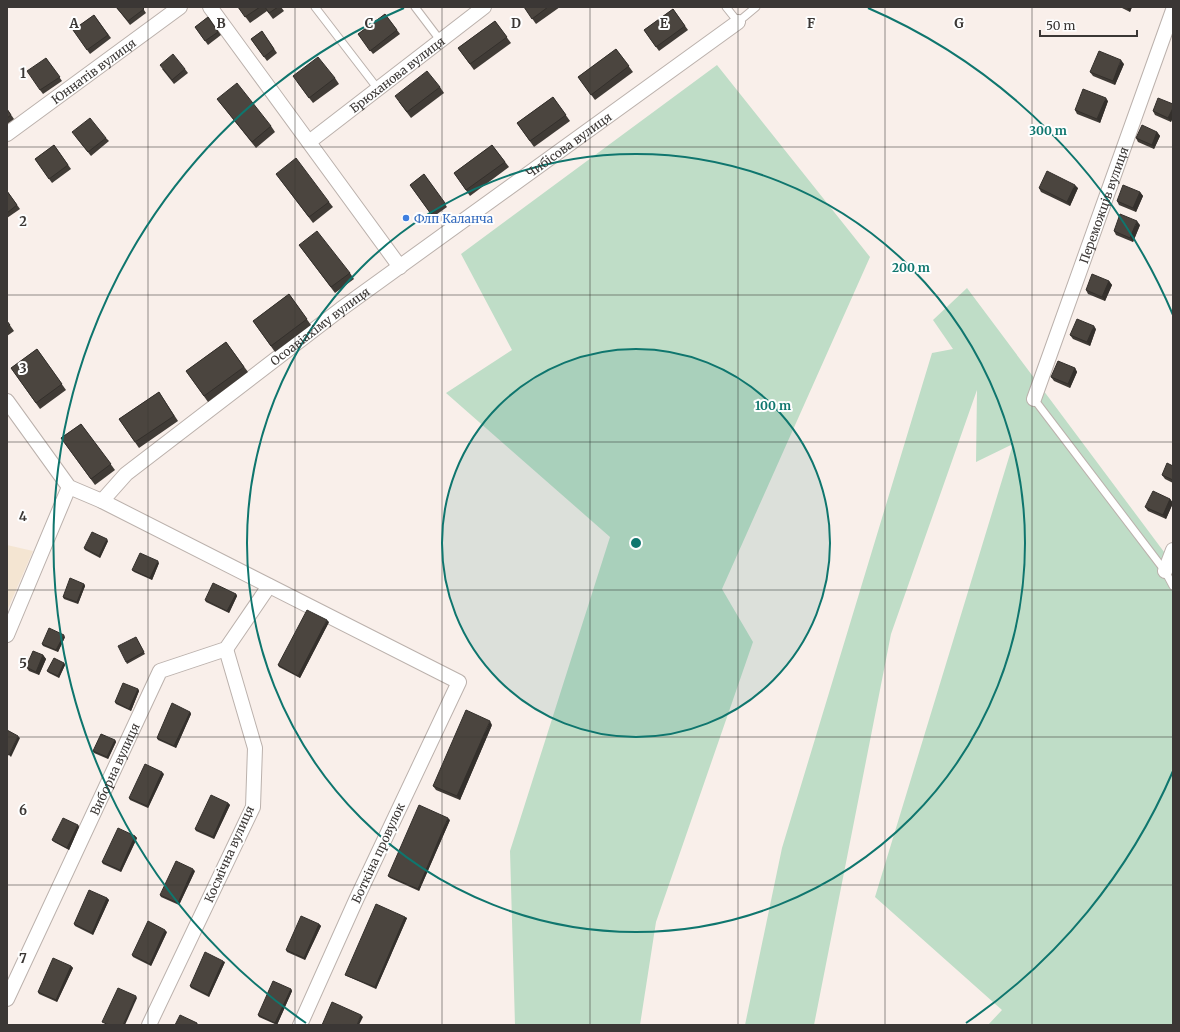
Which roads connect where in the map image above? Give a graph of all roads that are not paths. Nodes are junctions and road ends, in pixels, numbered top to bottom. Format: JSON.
{"nodes":[{"id":1,"x":180,"y":7,"type":"edge"},
{"id":2,"x":210,"y":7,"type":"edge"},
{"id":3,"x":315,"y":7,"type":"edge"},
{"id":4,"x":415,"y":7,"type":"edge"},
{"id":5,"x":484,"y":7,"type":"edge"},
{"id":6,"x":726,"y":7,"type":"edge"},
{"id":7,"x":756,"y":7,"type":"edge"},
{"id":8,"x":1173,"y":10,"type":"edge"},
{"id":9,"x":738,"y":22,"type":"junction"},
{"id":10,"x":440,"y":40,"type":"junction"},
{"id":11,"x":378,"y":89,"type":"junction"},
{"id":12,"x":7,"y":134,"type":"edge"},
{"id":13,"x":309,"y":142,"type":"junction"},
{"id":14,"x":400,"y":267,"type":"junction"},
{"id":15,"x":1034,"y":400,"type":"joint"},
{"id":16,"x":7,"y":401,"type":"edge"},
{"id":17,"x":69,"y":487,"type":"junction"},
{"id":18,"x":102,"y":501,"type":"junction"},
{"id":19,"x":1173,"y":550,"type":"edge"},
{"id":20,"x":1164,"y":572,"type":"junction"},
{"id":21,"x":269,"y":586,"type":"junction"},
{"id":22,"x":1173,"y":586,"type":"edge"},
{"id":23,"x":7,"y":635,"type":"edge"},
{"id":24,"x":226,"y":649,"type":"junction"},
{"id":25,"x":7,"y":999,"type":"edge"},
{"id":26,"x":149,"y":1025,"type":"edge"},
{"id":27,"x":300,"y":1025,"type":"edge"}],
"edges":[{"from":1,"to":12,"type":"street","name":"Юннатів вулиця"},
{"from":2,"to":13,"type":"street"},
{"from":3,"to":11,"type":"lane"},
{"from":4,"to":10,"type":"lane"},
{"from":5,"to":10,"type":"street","name":"Брюханова вулиця"},
{"from":6,"to":9,"type":"lane"},
{"from":7,"to":9,"type":"lane"},
{"from":8,"to":15,"type":"street","name":"Переможців вулиця"},
{"from":9,"to":14,"type":"street","name":"Чибісова вулиця"},
{"from":10,"to":11,"type":"street","name":"Брюханова вулиця"},
{"from":11,"to":13,"type":"street","name":"Брюханова вулиця"},
{"from":13,"to":14,"type":"street"},
{"from":14,"to":18,"type":"street","name":"Осоавіахіму вулиця"},
{"from":15,"to":20,"type":"lane"},
{"from":16,"to":17,"type":"street"},
{"from":17,"to":18,"type":"street"},
{"from":17,"to":23,"type":"street"},
{"from":18,"to":21,"type":"street"},
{"from":19,"to":20,"type":"street"},
{"from":20,"to":22,"type":"lane"},
{"from":21,"to":24,"type":"street"},
{"from":21,"to":27,"type":"street","name":"Боткіна провулок"},
{"from":24,"to":25,"type":"street","name":"Виборна вулиця"},
{"from":24,"to":26,"type":"street","name":"Космічна вулиця"}]}
